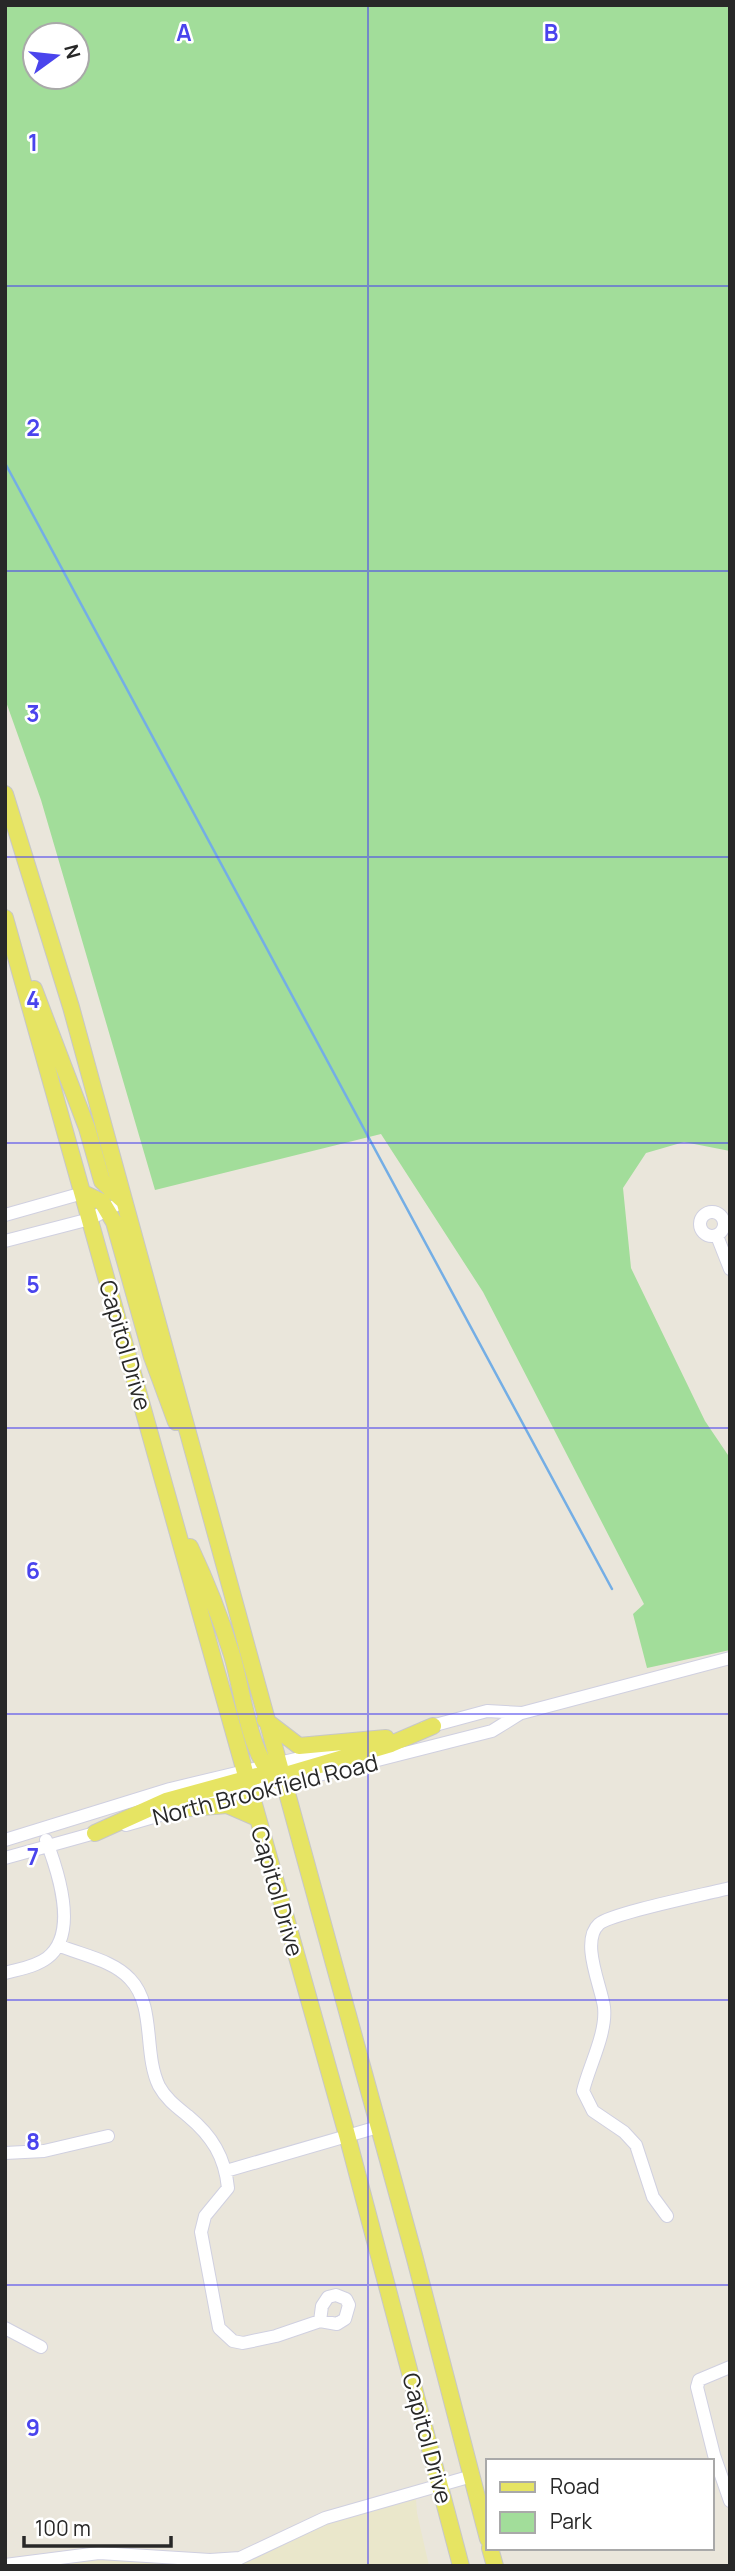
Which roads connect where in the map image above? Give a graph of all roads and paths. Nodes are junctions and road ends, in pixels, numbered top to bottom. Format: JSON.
{"nodes":[{"id":1,"x":5,"y":794,"type":"edge"},
{"id":2,"x":5,"y":918,"type":"edge"},
{"id":3,"x":14,"y":949,"type":"junction"},
{"id":4,"x":83,"y":1193,"type":"junction"},
{"id":5,"x":124,"y":1201,"type":"junction"},
{"id":6,"x":108,"y":1210,"type":"junction"},
{"id":7,"x":5,"y":1214,"type":"edge"},
{"id":8,"x":90,"y":1219,"type":"junction"},
{"id":9,"x":717,"y":1236,"type":"dead end"},
{"id":10,"x":5,"y":1241,"type":"edge"},
{"id":11,"x":730,"y":1269,"type":"edge"},
{"id":12,"x":208,"y":1504,"type":"junction"},
{"id":13,"x":171,"y":1506,"type":"junction"},
{"id":14,"x":730,"y":1658,"type":"edge"},
{"id":15,"x":522,"y":1713,"type":"junction"},
{"id":16,"x":265,"y":1720,"type":"junction"},
{"id":17,"x":433,"y":1726,"type":"junction"},
{"id":18,"x":386,"y":1738,"type":"junction"},
{"id":19,"x":274,"y":1773,"type":"junction"},
{"id":20,"x":247,"y":1780,"type":"junction"},
{"id":21,"x":189,"y":1808,"type":"junction"},
{"id":22,"x":257,"y":1818,"type":"junction"},
{"id":23,"x":42,"y":1829,"type":"junction"},
{"id":24,"x":95,"y":1833,"type":"junction"},
{"id":25,"x":5,"y":1840,"type":"edge"},
{"id":26,"x":48,"y":1845,"type":"junction"},
{"id":27,"x":5,"y":1858,"type":"edge"},
{"id":28,"x":730,"y":1888,"type":"edge"},
{"id":29,"x":58,"y":1945,"type":"junction"},
{"id":30,"x":5,"y":1973,"type":"edge"},
{"id":31,"x":378,"y":2127,"type":"junction"},
{"id":32,"x":108,"y":2136,"type":"dead end"},
{"id":33,"x":347,"y":2136,"type":"junction"},
{"id":34,"x":5,"y":2153,"type":"edge"},
{"id":35,"x":226,"y":2171,"type":"junction"},
{"id":36,"x":667,"y":2216,"type":"dead end"},
{"id":37,"x":320,"y":2321,"type":"dead end"},
{"id":38,"x":5,"y":2328,"type":"edge"},
{"id":39,"x":41,"y":2347,"type":"dead end"},
{"id":40,"x":730,"y":2367,"type":"edge"},
{"id":41,"x":472,"y":2476,"type":"junction"},
{"id":42,"x":441,"y":2484,"type":"junction"},
{"id":43,"x":730,"y":2501,"type":"edge"},
{"id":44,"x":452,"y":2531,"type":"junction"},
{"id":45,"x":486,"y":2531,"type":"edge"},
{"id":46,"x":51,"y":2562,"type":"edge"},
{"id":47,"x":5,"y":2565,"type":"edge"},
{"id":48,"x":461,"y":2566,"type":"edge"},
{"id":49,"x":472,"y":2566,"type":"edge"}],
"edges":[{"from":1,"to":5,"type":"main road","name":"Capitol Drive"},
{"from":2,"to":3,"type":"main road"},
{"from":3,"to":4,"type":"main road"},
{"from":3,"to":5,"type":"main road"},
{"from":4,"to":5,"type":"street"},
{"from":4,"to":6,"type":"main road"},
{"from":4,"to":7,"type":"street"},
{"from":4,"to":8,"type":"main road","name":"Capitol Drive"},
{"from":5,"to":6,"type":"street"},
{"from":5,"to":12,"type":"main road","name":"Capitol Drive"},
{"from":6,"to":8,"type":"street"},
{"from":6,"to":12,"type":"main road"},
{"from":8,"to":10,"type":"street"},
{"from":8,"to":13,"type":"main road","name":"Capitol Drive"},
{"from":9,"to":11,"type":"street"},
{"from":12,"to":16,"type":"main road","name":"Capitol Drive"},
{"from":13,"to":19,"type":"main road"},
{"from":13,"to":20,"type":"main road","name":"Capitol Drive"},
{"from":14,"to":15,"type":"street","name":"North Brookfield Road"},
{"from":15,"to":17,"type":"street","name":"North Brookfield Road"},
{"from":15,"to":19,"type":"street","name":"North Brookfield Road"},
{"from":16,"to":18,"type":"main road"},
{"from":16,"to":19,"type":"main road","name":"Capitol Drive"},
{"from":17,"to":18,"type":"street","name":"North Brookfield Road"},
{"from":17,"to":19,"type":"main road"},
{"from":18,"to":19,"type":"street","name":"North Brookfield Road"},
{"from":19,"to":20,"type":"main road"},
{"from":19,"to":31,"type":"main road","name":"Capitol Drive"},
{"from":20,"to":21,"type":"street","name":"North Brookfield Road"},
{"from":20,"to":22,"type":"main road","name":"Capitol Drive"},
{"from":20,"to":23,"type":"street","name":"North Brookfield Road"},
{"from":20,"to":24,"type":"main road"},
{"from":21,"to":22,"type":"main road"},
{"from":21,"to":24,"type":"street","name":"North Brookfield Road"},
{"from":22,"to":33,"type":"main road","name":"Capitol Drive"},
{"from":23,"to":25,"type":"street","name":"North Brookfield Road"},
{"from":23,"to":26,"type":"street"},
{"from":24,"to":26,"type":"street","name":"North Brookfield Road"},
{"from":26,"to":27,"type":"street","name":"North Brookfield Road"},
{"from":26,"to":29,"type":"street"},
{"from":28,"to":36,"type":"street"},
{"from":29,"to":30,"type":"street"},
{"from":29,"to":35,"type":"street"},
{"from":31,"to":33,"type":"street"},
{"from":31,"to":41,"type":"main road","name":"Capitol Drive"},
{"from":32,"to":34,"type":"street"},
{"from":33,"to":35,"type":"street"},
{"from":33,"to":42,"type":"main road","name":"Capitol Drive"},
{"from":35,"to":37,"type":"street"},
{"from":38,"to":39,"type":"street"},
{"from":40,"to":43,"type":"street"},
{"from":41,"to":42,"type":"street"},
{"from":41,"to":45,"type":"main road","name":"Capitol Drive"},
{"from":42,"to":44,"type":"main road","name":"Capitol Drive"},
{"from":42,"to":46,"type":"street"},
{"from":44,"to":48,"type":"main road","name":"Capitol Drive"},
{"from":44,"to":49,"type":"main road"},
{"from":46,"to":47,"type":"street"}]}
